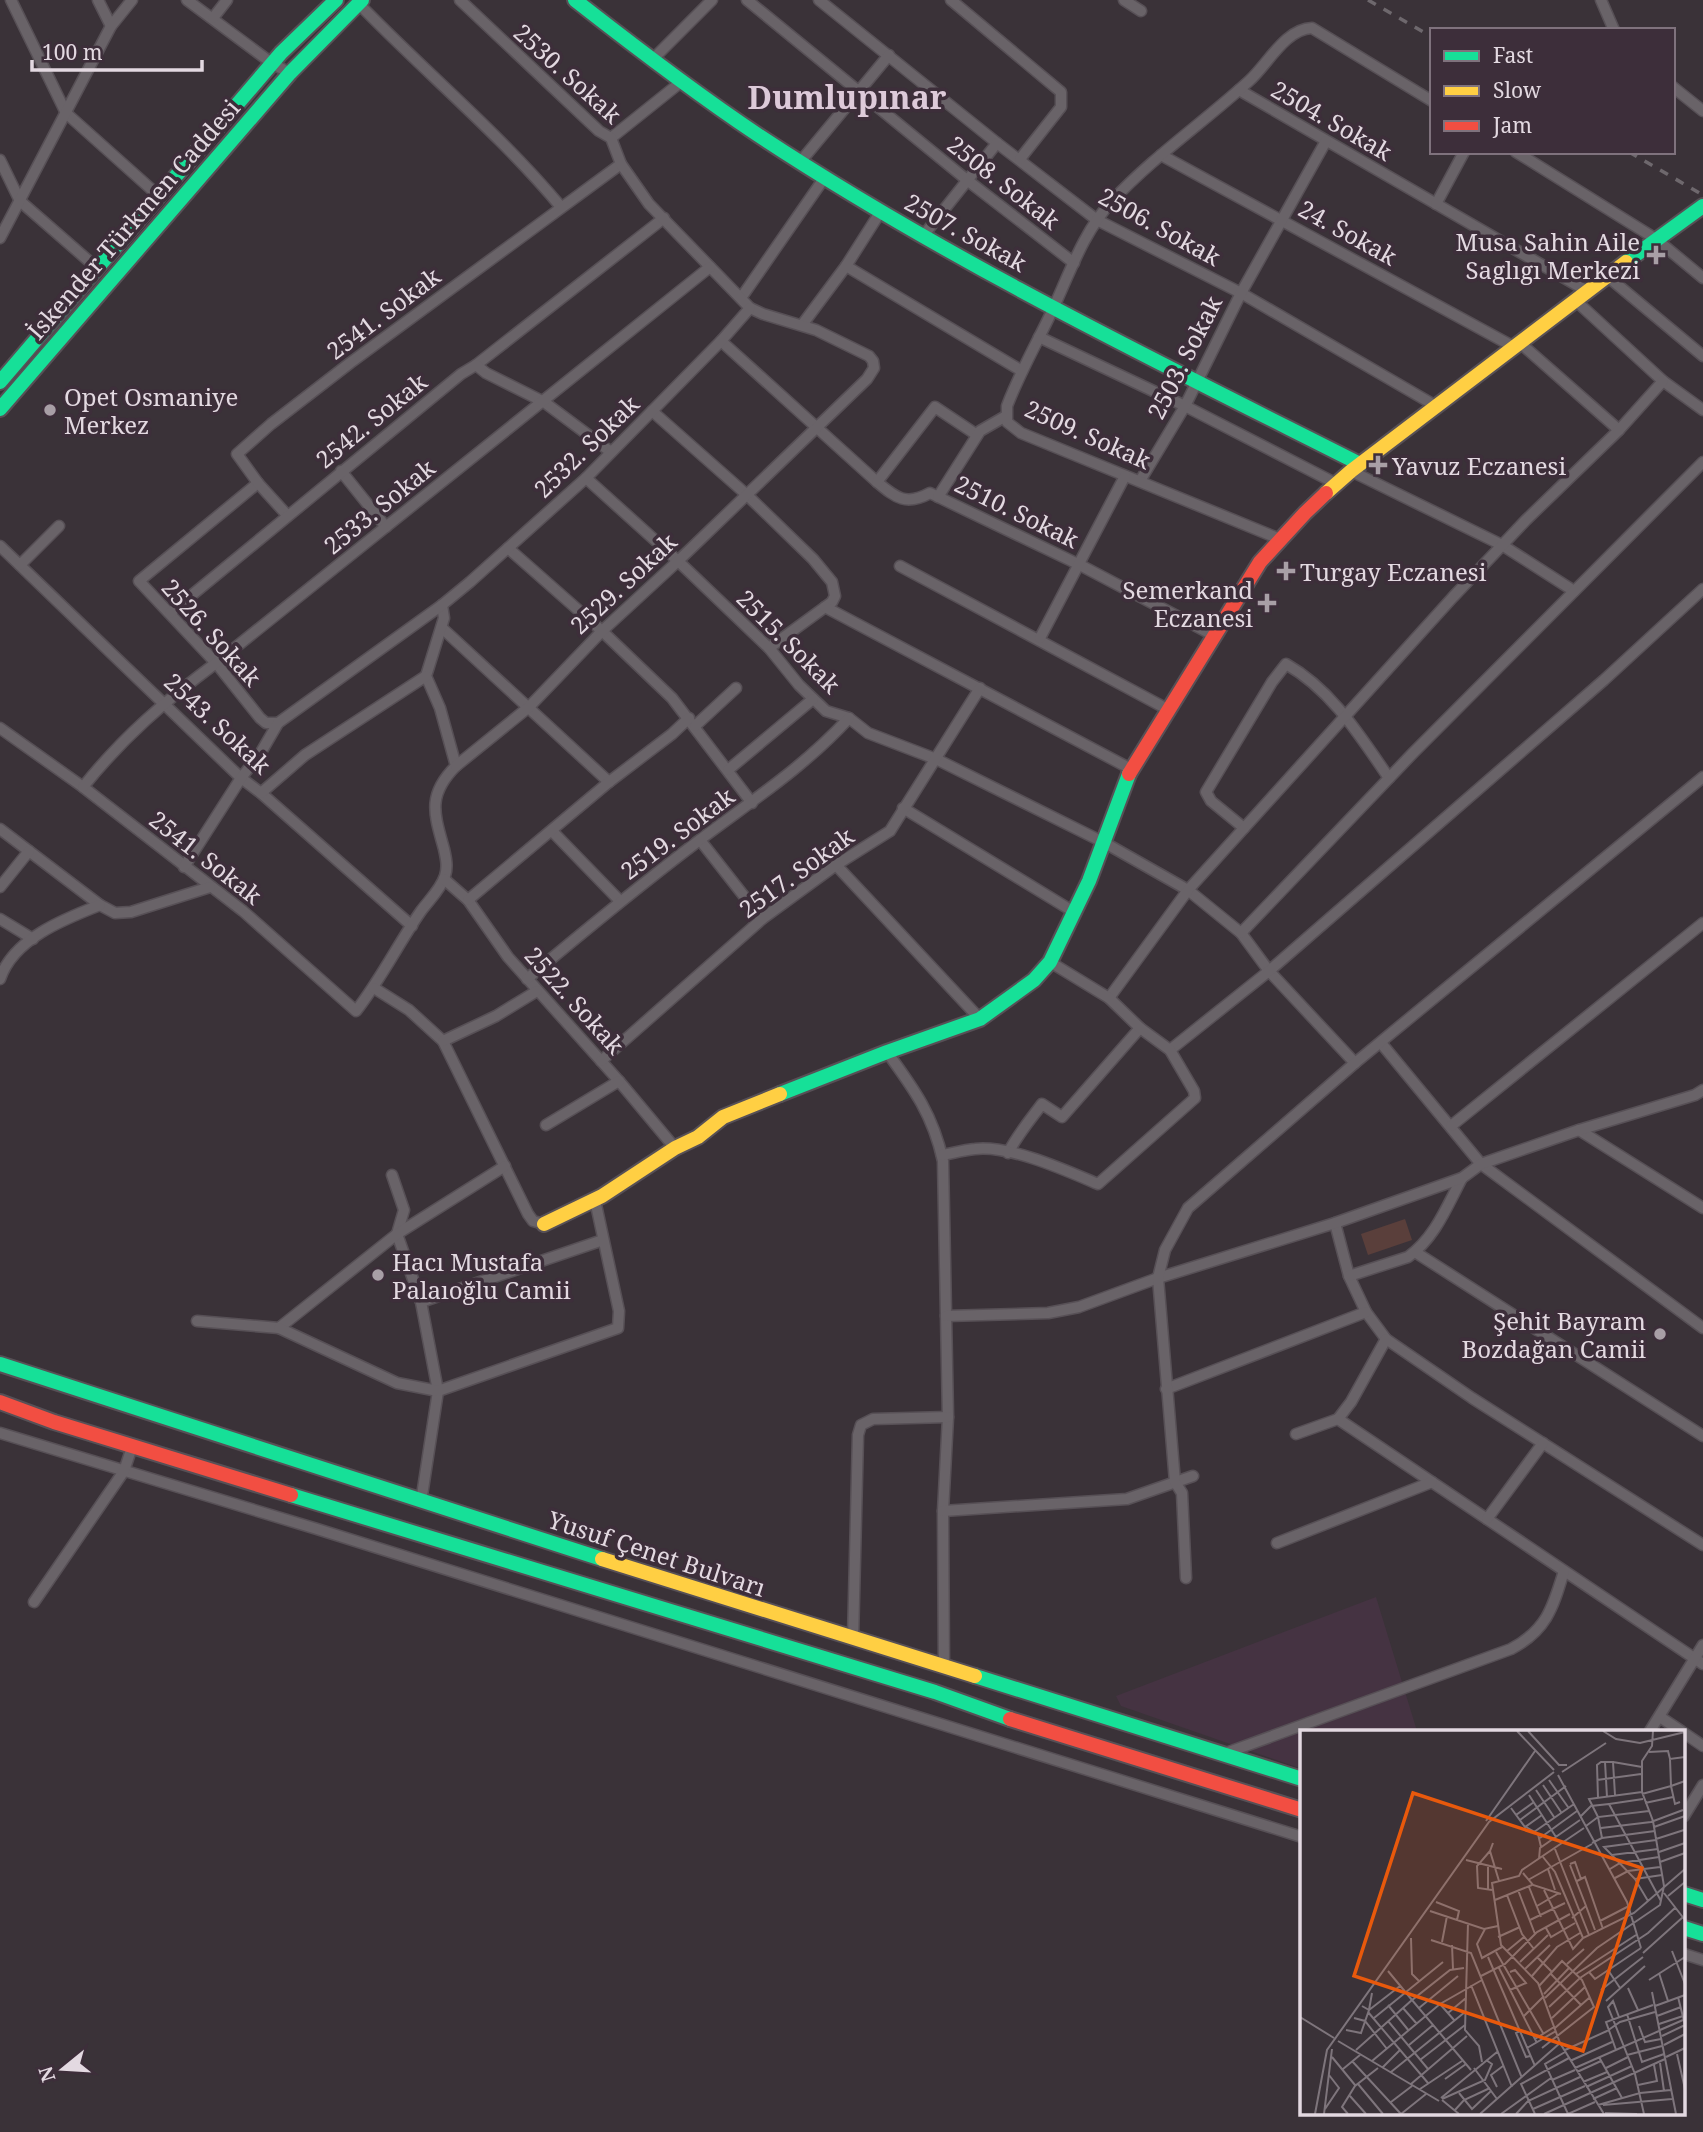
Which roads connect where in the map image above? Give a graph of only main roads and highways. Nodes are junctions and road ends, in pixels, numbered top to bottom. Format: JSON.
{"nodes":[{"id":1,"x":336,"y":0,"type":"edge"},
{"id":2,"x":360,"y":2,"type":"edge"},
{"id":3,"x":586,"y":3,"type":"edge"},
{"id":4,"x":1702,"y":210,"type":"edge"},
{"id":5,"x":0,"y":382,"type":"edge"},
{"id":6,"x":0,"y":409,"type":"edge"},
{"id":7,"x":1355,"y":468,"type":"junction"},
{"id":8,"x":544,"y":1223,"type":"road end"},
{"id":9,"x":0,"y":1364,"type":"edge"},
{"id":10,"x":0,"y":1402,"type":"edge"},
{"id":11,"x":1300,"y":1778,"type":"edge"},
{"id":12,"x":1300,"y":1809,"type":"edge"},
{"id":13,"x":1686,"y":1895,"type":"edge"},
{"id":14,"x":1703,"y":1900,"type":"edge"},
{"id":15,"x":1686,"y":1929,"type":"edge"},
{"id":16,"x":1703,"y":1934,"type":"edge"}],
"edges":[{"from":1,"to":5,"type":"main road","name":"İskender Türkmen Caddesi"},
{"from":2,"to":6,"type":"main road","name":"İskender Türkmen Caddesi"},
{"from":3,"to":7,"type":"main road","name":"2507. Sokak"},
{"from":4,"to":7,"type":"main road"},
{"from":7,"to":8,"type":"main road"},
{"from":9,"to":11,"type":"main road","name":"Yusuf Çenet Bulvarı"},
{"from":10,"to":12,"type":"main road","name":"Yusuf Çenet Bulvarı"},
{"from":13,"to":14,"type":"main road"},
{"from":15,"to":16,"type":"main road"}]}
